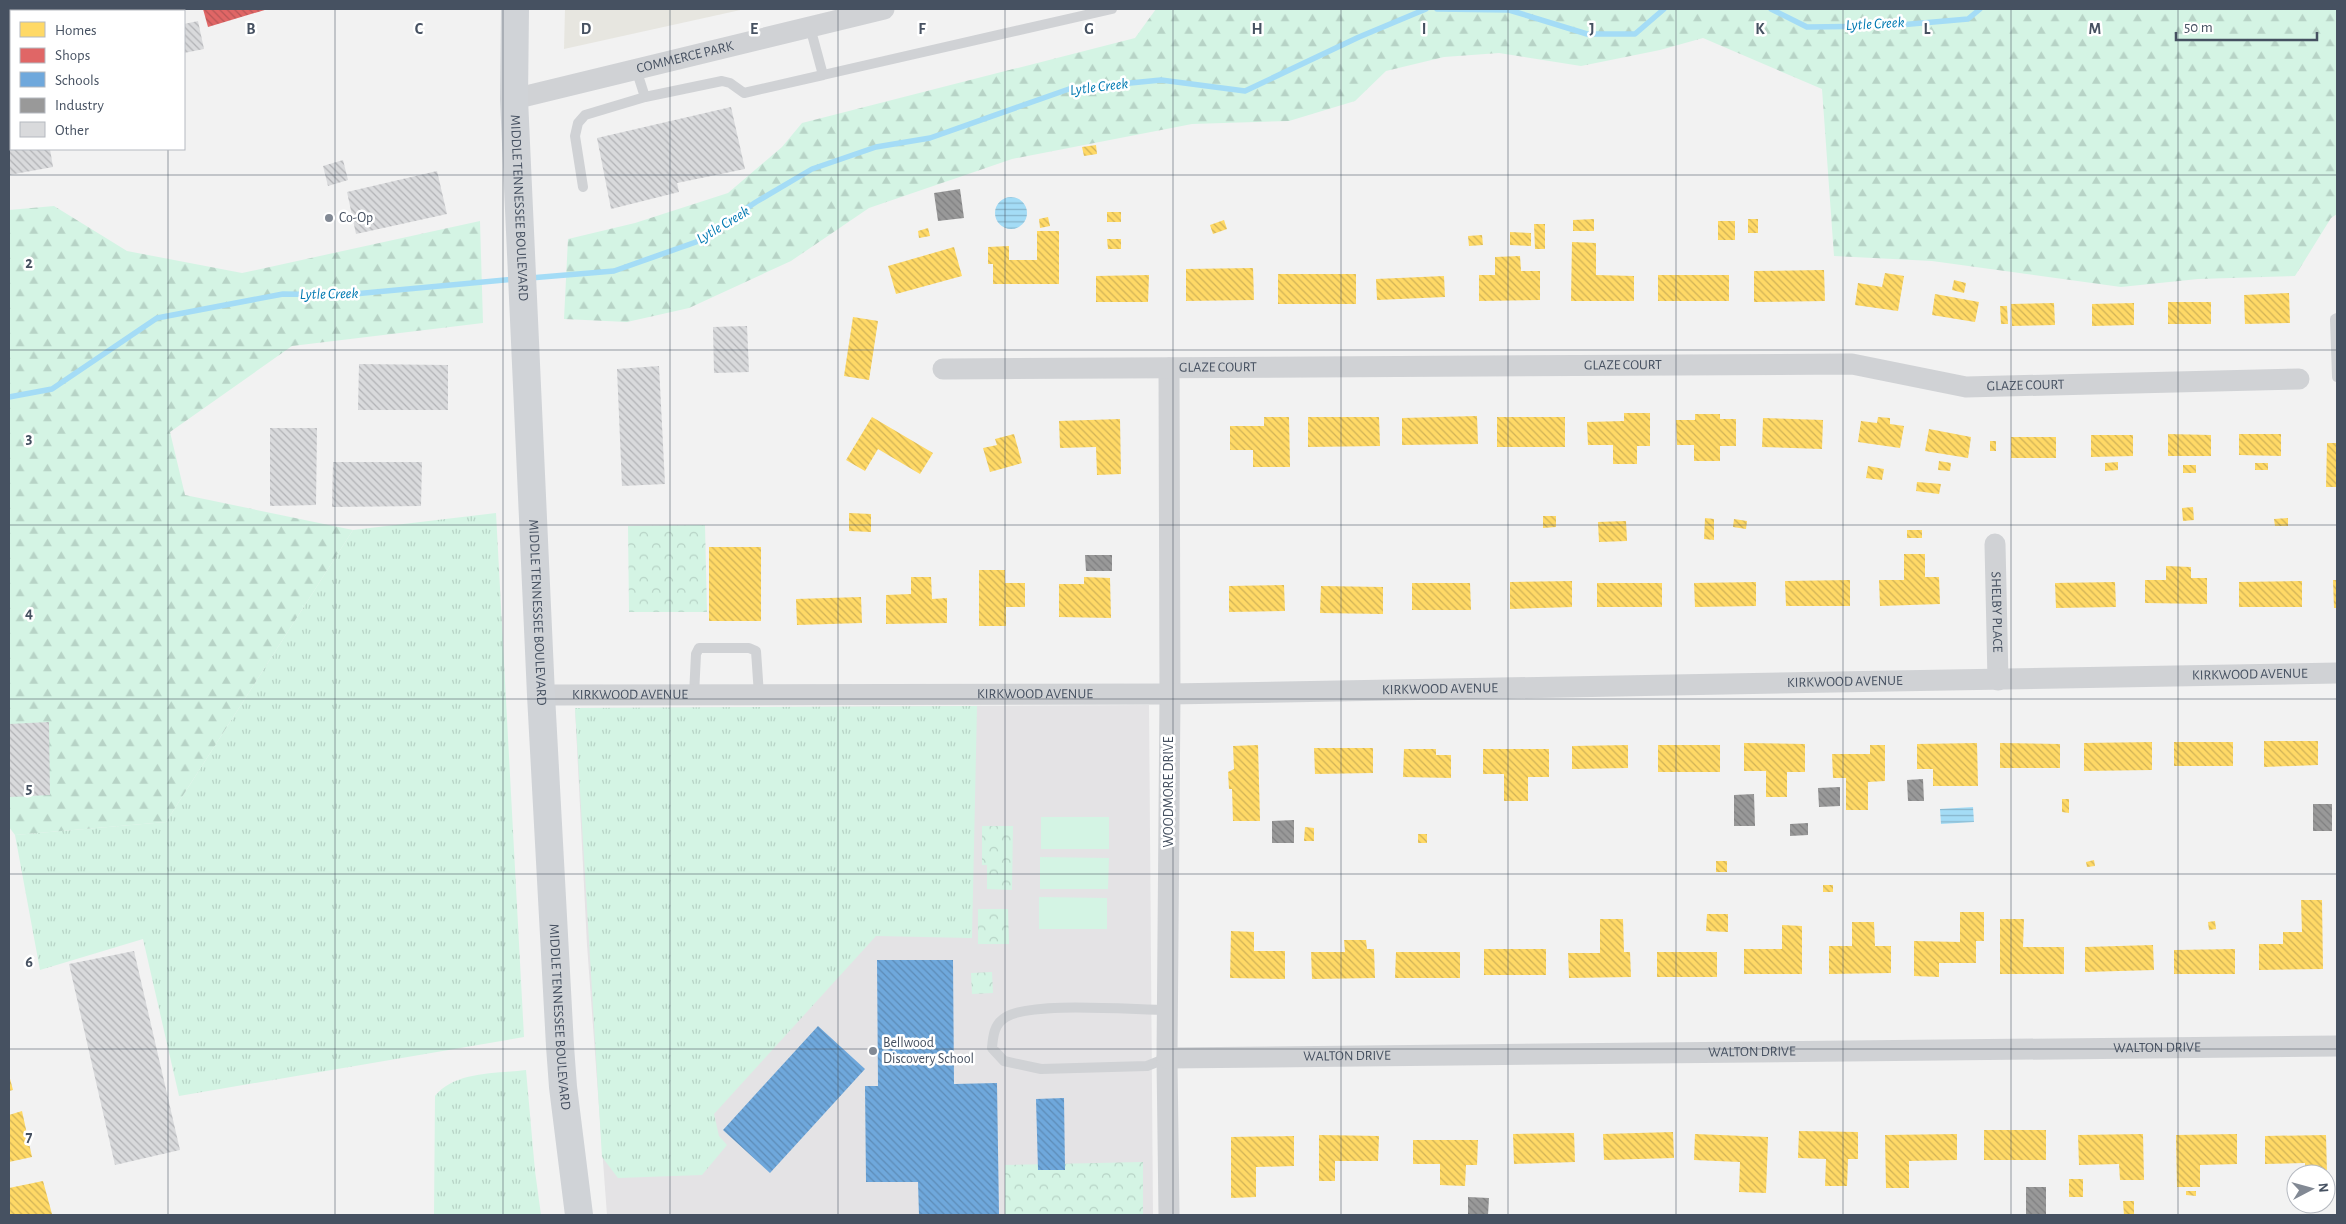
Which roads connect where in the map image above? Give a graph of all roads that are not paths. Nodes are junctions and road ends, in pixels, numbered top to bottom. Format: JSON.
{"nodes":[{"id":1,"x":515,"y":9,"type":"edge"},
{"id":2,"x":884,"y":9,"type":"edge"},
{"id":3,"x":1112,"y":9,"type":"edge"},
{"id":4,"x":810,"y":27,"type":"junction"},
{"id":5,"x":636,"y":69,"type":"junction"},
{"id":6,"x":823,"y":75,"type":"junction"},
{"id":7,"x":645,"y":97,"type":"junction"},
{"id":8,"x":514,"y":99,"type":"junction"},
{"id":9,"x":583,"y":187,"type":"dead end"},
{"id":10,"x":2337,"y":318,"type":"edge"},
{"id":11,"x":944,"y":368,"type":"dead end"},
{"id":12,"x":1169,"y":368,"type":"junction"},
{"id":13,"x":2337,"y":377,"type":"edge"},
{"id":14,"x":2299,"y":379,"type":"dead end"},
{"id":15,"x":1995,"y":544,"type":"dead end"},
{"id":16,"x":2337,"y":673,"type":"edge"},
{"id":17,"x":1998,"y":680,"type":"junction"},
{"id":18,"x":1170,"y":694,"type":"junction"},
{"id":19,"x":541,"y":695,"type":"junction"},
{"id":20,"x":694,"y":695,"type":"junction"},
{"id":21,"x":758,"y":695,"type":"junction"},
{"id":22,"x":1168,"y":1010,"type":"junction"},
{"id":23,"x":2337,"y":1046,"type":"edge"},
{"id":24,"x":1167,"y":1058,"type":"junction"},
{"id":25,"x":579,"y":1215,"type":"edge"},
{"id":26,"x":1170,"y":1215,"type":"edge"}],
"edges":[{"from":1,"to":8,"type":"main road","name":"MIDDLE TENNESSEE BOULEVARD"},
{"from":2,"to":4,"type":"street","name":"COMMERCE PARK"},
{"from":3,"to":6,"type":"lane"},
{"from":4,"to":5,"type":"street","name":"COMMERCE PARK"},
{"from":4,"to":6,"type":"lane"},
{"from":5,"to":7,"type":"lane"},
{"from":5,"to":8,"type":"street","name":"COMMERCE PARK"},
{"from":6,"to":7,"type":"lane"},
{"from":7,"to":9,"type":"lane"},
{"from":8,"to":19,"type":"main road","name":"MIDDLE TENNESSEE BOULEVARD"},
{"from":10,"to":13,"type":"lane"},
{"from":11,"to":12,"type":"street","name":"GLAZE COURT"},
{"from":12,"to":14,"type":"street","name":"GLAZE COURT"},
{"from":12,"to":18,"type":"street","name":"WOODMORE DRIVE"},
{"from":15,"to":17,"type":"street","name":"SHELBY PLACE"},
{"from":16,"to":17,"type":"street","name":"KIRKWOOD AVENUE"},
{"from":17,"to":18,"type":"street","name":"KIRKWOOD AVENUE"},
{"from":18,"to":21,"type":"street","name":"KIRKWOOD AVENUE"},
{"from":18,"to":22,"type":"street","name":"WOODMORE DRIVE"},
{"from":19,"to":20,"type":"street","name":"KIRKWOOD AVENUE"},
{"from":19,"to":25,"type":"main road","name":"MIDDLE TENNESSEE BOULEVARD"},
{"from":20,"to":21,"type":"street","name":"KIRKWOOD AVENUE"},
{"from":20,"to":21,"type":"lane"},
{"from":22,"to":24,"type":"street","name":"WOODMORE DRIVE"},
{"from":22,"to":24,"type":"lane"},
{"from":23,"to":24,"type":"street","name":"WALTON DRIVE"},
{"from":24,"to":26,"type":"street","name":"WOODMORE DRIVE"}]}
